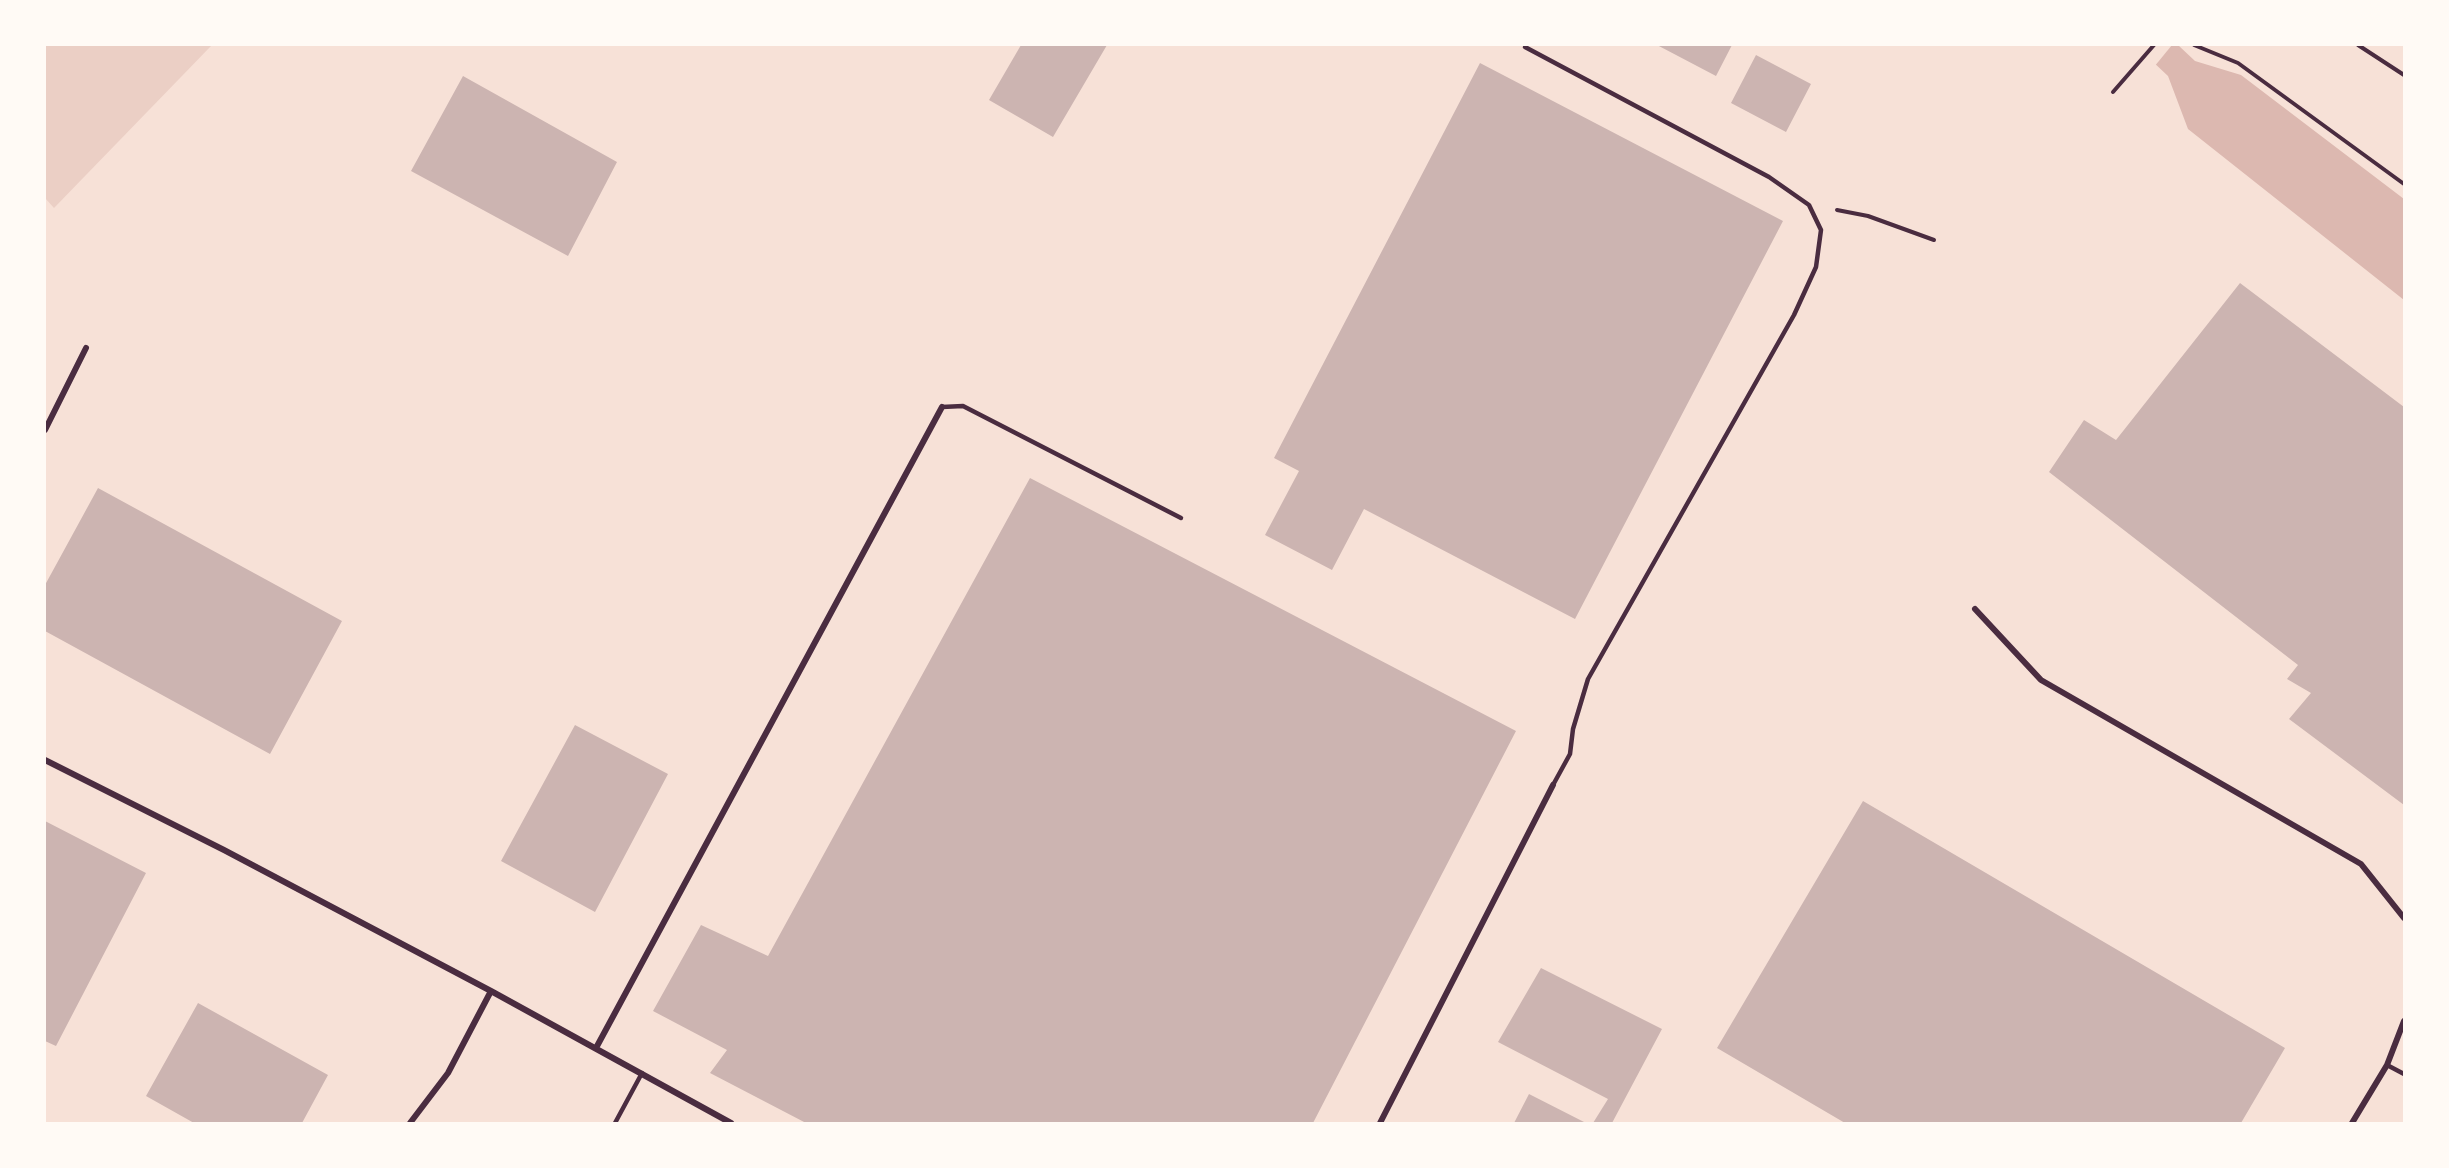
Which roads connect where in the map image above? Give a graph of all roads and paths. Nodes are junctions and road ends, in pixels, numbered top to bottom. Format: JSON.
{"nodes":[{"id":1,"x":2154,"y":45,"type":"edge"},
{"id":2,"x":2194,"y":45,"type":"edge"},
{"id":3,"x":2358,"y":45,"type":"edge"},
{"id":4,"x":1525,"y":47,"type":"dead end"},
{"id":5,"x":2404,"y":75,"type":"edge"},
{"id":6,"x":2113,"y":92,"type":"dead end"},
{"id":7,"x":2404,"y":184,"type":"edge"},
{"id":8,"x":1868,"y":216,"type":"dead end"},
{"id":9,"x":1934,"y":240,"type":"dead end"},
{"id":10,"x":86,"y":348,"type":"dead end"},
{"id":11,"x":942,"y":407,"type":"joint"},
{"id":12,"x":45,"y":430,"type":"edge"},
{"id":13,"x":1181,"y":518,"type":"dead end"},
{"id":14,"x":1976,"y":609,"type":"dead end"},
{"id":15,"x":45,"y":760,"type":"edge"},
{"id":16,"x":1553,"y":785,"type":"joint"},
{"id":17,"x":2404,"y":918,"type":"edge"},
{"id":18,"x":491,"y":991,"type":"junction"},
{"id":19,"x":2404,"y":1021,"type":"edge"},
{"id":20,"x":596,"y":1048,"type":"junction"},
{"id":21,"x":2387,"y":1065,"type":"junction"},
{"id":22,"x":642,"y":1073,"type":"junction"},
{"id":23,"x":2404,"y":1074,"type":"edge"},
{"id":24,"x":410,"y":1123,"type":"edge"},
{"id":25,"x":615,"y":1123,"type":"edge"},
{"id":26,"x":731,"y":1123,"type":"edge"},
{"id":27,"x":1380,"y":1123,"type":"edge"},
{"id":28,"x":2352,"y":1123,"type":"edge"}],
"edges":[{"from":1,"to":6,"type":"path"},
{"from":2,"to":7,"type":"path"},
{"from":3,"to":5,"type":"path"},
{"from":4,"to":16,"type":"lane"},
{"from":8,"to":9,"type":"path"},
{"from":10,"to":12,"type":"street"},
{"from":11,"to":13,"type":"lane"},
{"from":11,"to":20,"type":"street"},
{"from":14,"to":17,"type":"street"},
{"from":15,"to":18,"type":"street"},
{"from":16,"to":27,"type":"street"},
{"from":18,"to":20,"type":"street"},
{"from":18,"to":24,"type":"street"},
{"from":19,"to":21,"type":"street"},
{"from":20,"to":22,"type":"street"},
{"from":21,"to":23,"type":"lane"},
{"from":21,"to":28,"type":"street"},
{"from":22,"to":25,"type":"lane"},
{"from":22,"to":26,"type":"street"}]}
